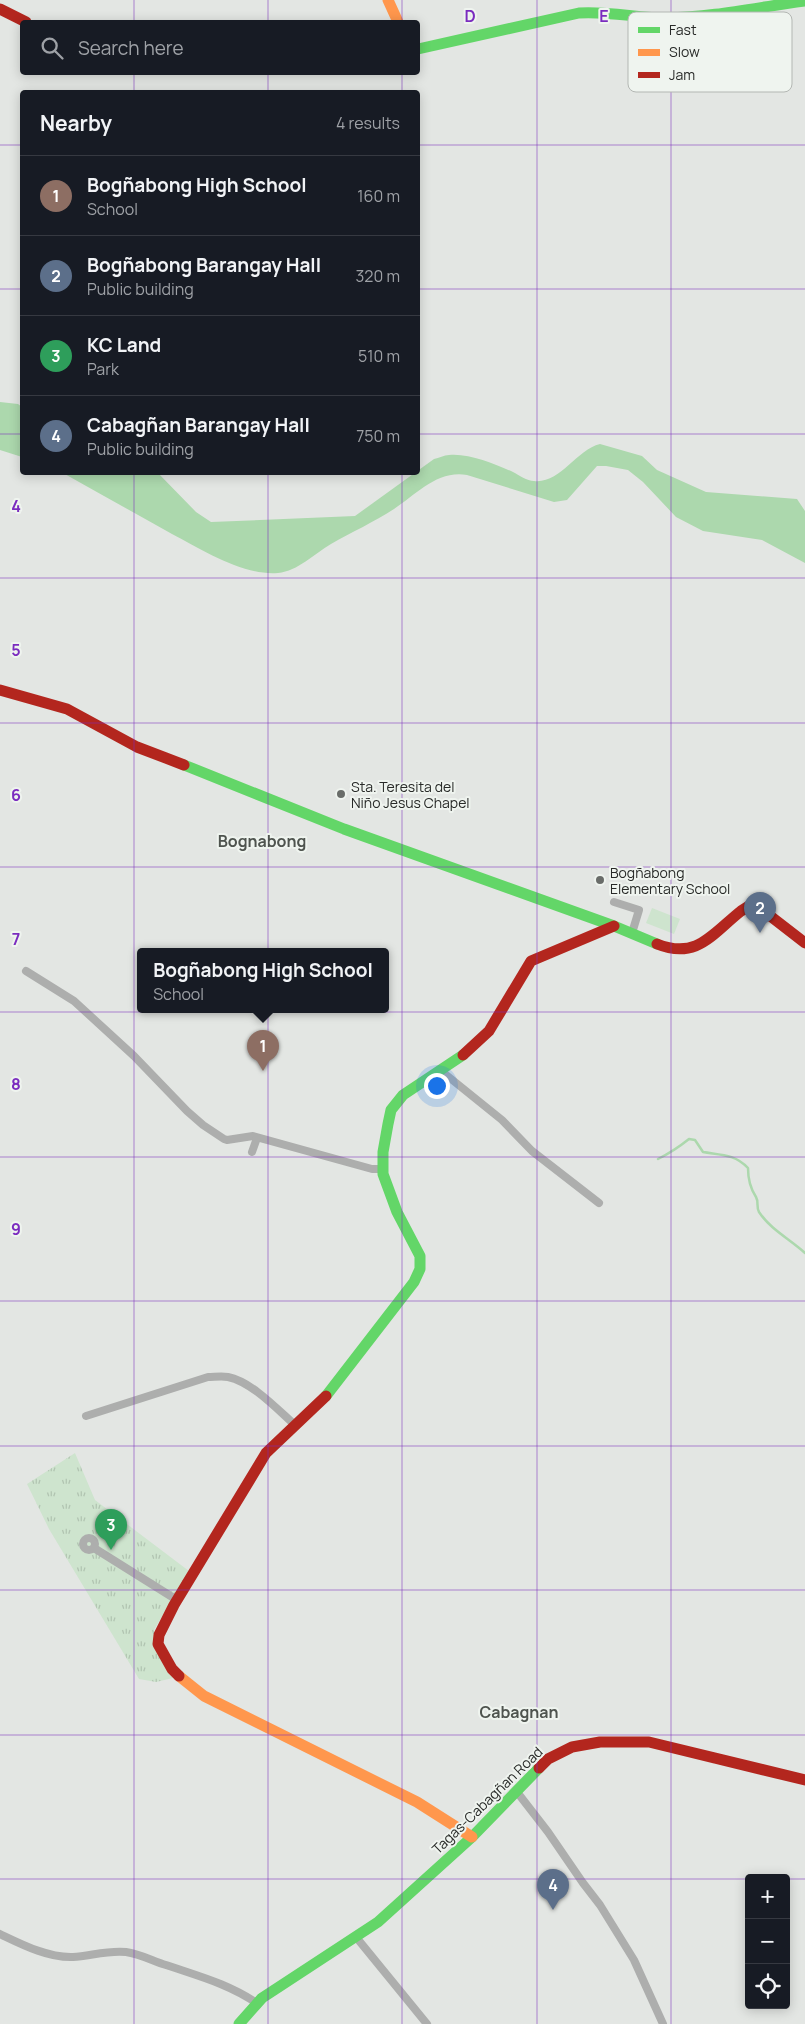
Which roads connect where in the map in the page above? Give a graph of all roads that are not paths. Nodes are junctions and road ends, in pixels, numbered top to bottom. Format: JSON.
{"nodes":[{"id":1,"x":388,"y":0,"type":"edge"},
{"id":2,"x":805,"y":1,"type":"edge"},
{"id":3,"x":0,"y":8,"type":"edge"},
{"id":4,"x":732,"y":12,"type":"edge"},
{"id":5,"x":628,"y":15,"type":"edge"},
{"id":6,"x":22,"y":20,"type":"edge"},
{"id":7,"x":397,"y":20,"type":"edge"},
{"id":8,"x":420,"y":49,"type":"edge"},
{"id":9,"x":0,"y":690,"type":"edge"},
{"id":10,"x":614,"y":902,"type":"dead end"},
{"id":11,"x":614,"y":926,"type":"junction"},
{"id":12,"x":632,"y":934,"type":"junction"},
{"id":13,"x":805,"y":943,"type":"edge"},
{"id":14,"x":26,"y":971,"type":"dead end"},
{"id":15,"x":440,"y":1070,"type":"junction"},
{"id":16,"x":257,"y":1138,"type":"junction"},
{"id":17,"x":252,"y":1152,"type":"dead end"},
{"id":18,"x":382,"y":1169,"type":"junction"},
{"id":19,"x":599,"y":1203,"type":"dead end"},
{"id":20,"x":86,"y":1416,"type":"dead end"},
{"id":21,"x":294,"y":1425,"type":"junction"},
{"id":22,"x":94,"y":1548,"type":"dead end"},
{"id":23,"x":177,"y":1600,"type":"junction"},
{"id":24,"x":805,"y":1780,"type":"edge"},
{"id":25,"x":517,"y":1792,"type":"junction"},
{"id":26,"x":472,"y":1837,"type":"junction"},
{"id":27,"x":0,"y":1934,"type":"edge"},
{"id":28,"x":356,"y":1937,"type":"junction"},
{"id":29,"x":258,"y":2004,"type":"junction"},
{"id":30,"x":238,"y":2024,"type":"edge"},
{"id":31,"x":427,"y":2024,"type":"edge"},
{"id":32,"x":663,"y":2024,"type":"edge"}],
"edges":[{"from":1,"to":7,"type":"street"},
{"from":2,"to":4,"type":"street"},
{"from":3,"to":6,"type":"street"},
{"from":5,"to":8,"type":"street"},
{"from":9,"to":11,"type":"street"},
{"from":10,"to":12,"type":"street"},
{"from":11,"to":12,"type":"street"},
{"from":11,"to":15,"type":"street"},
{"from":12,"to":13,"type":"street"},
{"from":14,"to":16,"type":"street"},
{"from":15,"to":18,"type":"street"},
{"from":15,"to":19,"type":"street"},
{"from":16,"to":17,"type":"street"},
{"from":16,"to":18,"type":"street"},
{"from":18,"to":21,"type":"street"},
{"from":20,"to":21,"type":"street"},
{"from":21,"to":23,"type":"street"},
{"from":22,"to":23,"type":"street"},
{"from":23,"to":26,"type":"street"},
{"from":24,"to":25,"type":"street","name":"Tagas-Cabagñan Road"},
{"from":25,"to":26,"type":"street","name":"Tagas-Cabagñan Road"},
{"from":25,"to":32,"type":"street"},
{"from":26,"to":28,"type":"street","name":"Tagas-Cabagñan Road"},
{"from":27,"to":29,"type":"street"},
{"from":28,"to":29,"type":"street","name":"Tagas-Cabagñan Road"},
{"from":28,"to":31,"type":"street"},
{"from":29,"to":30,"type":"street","name":"Tagas-Cabagñan Road"}]}
